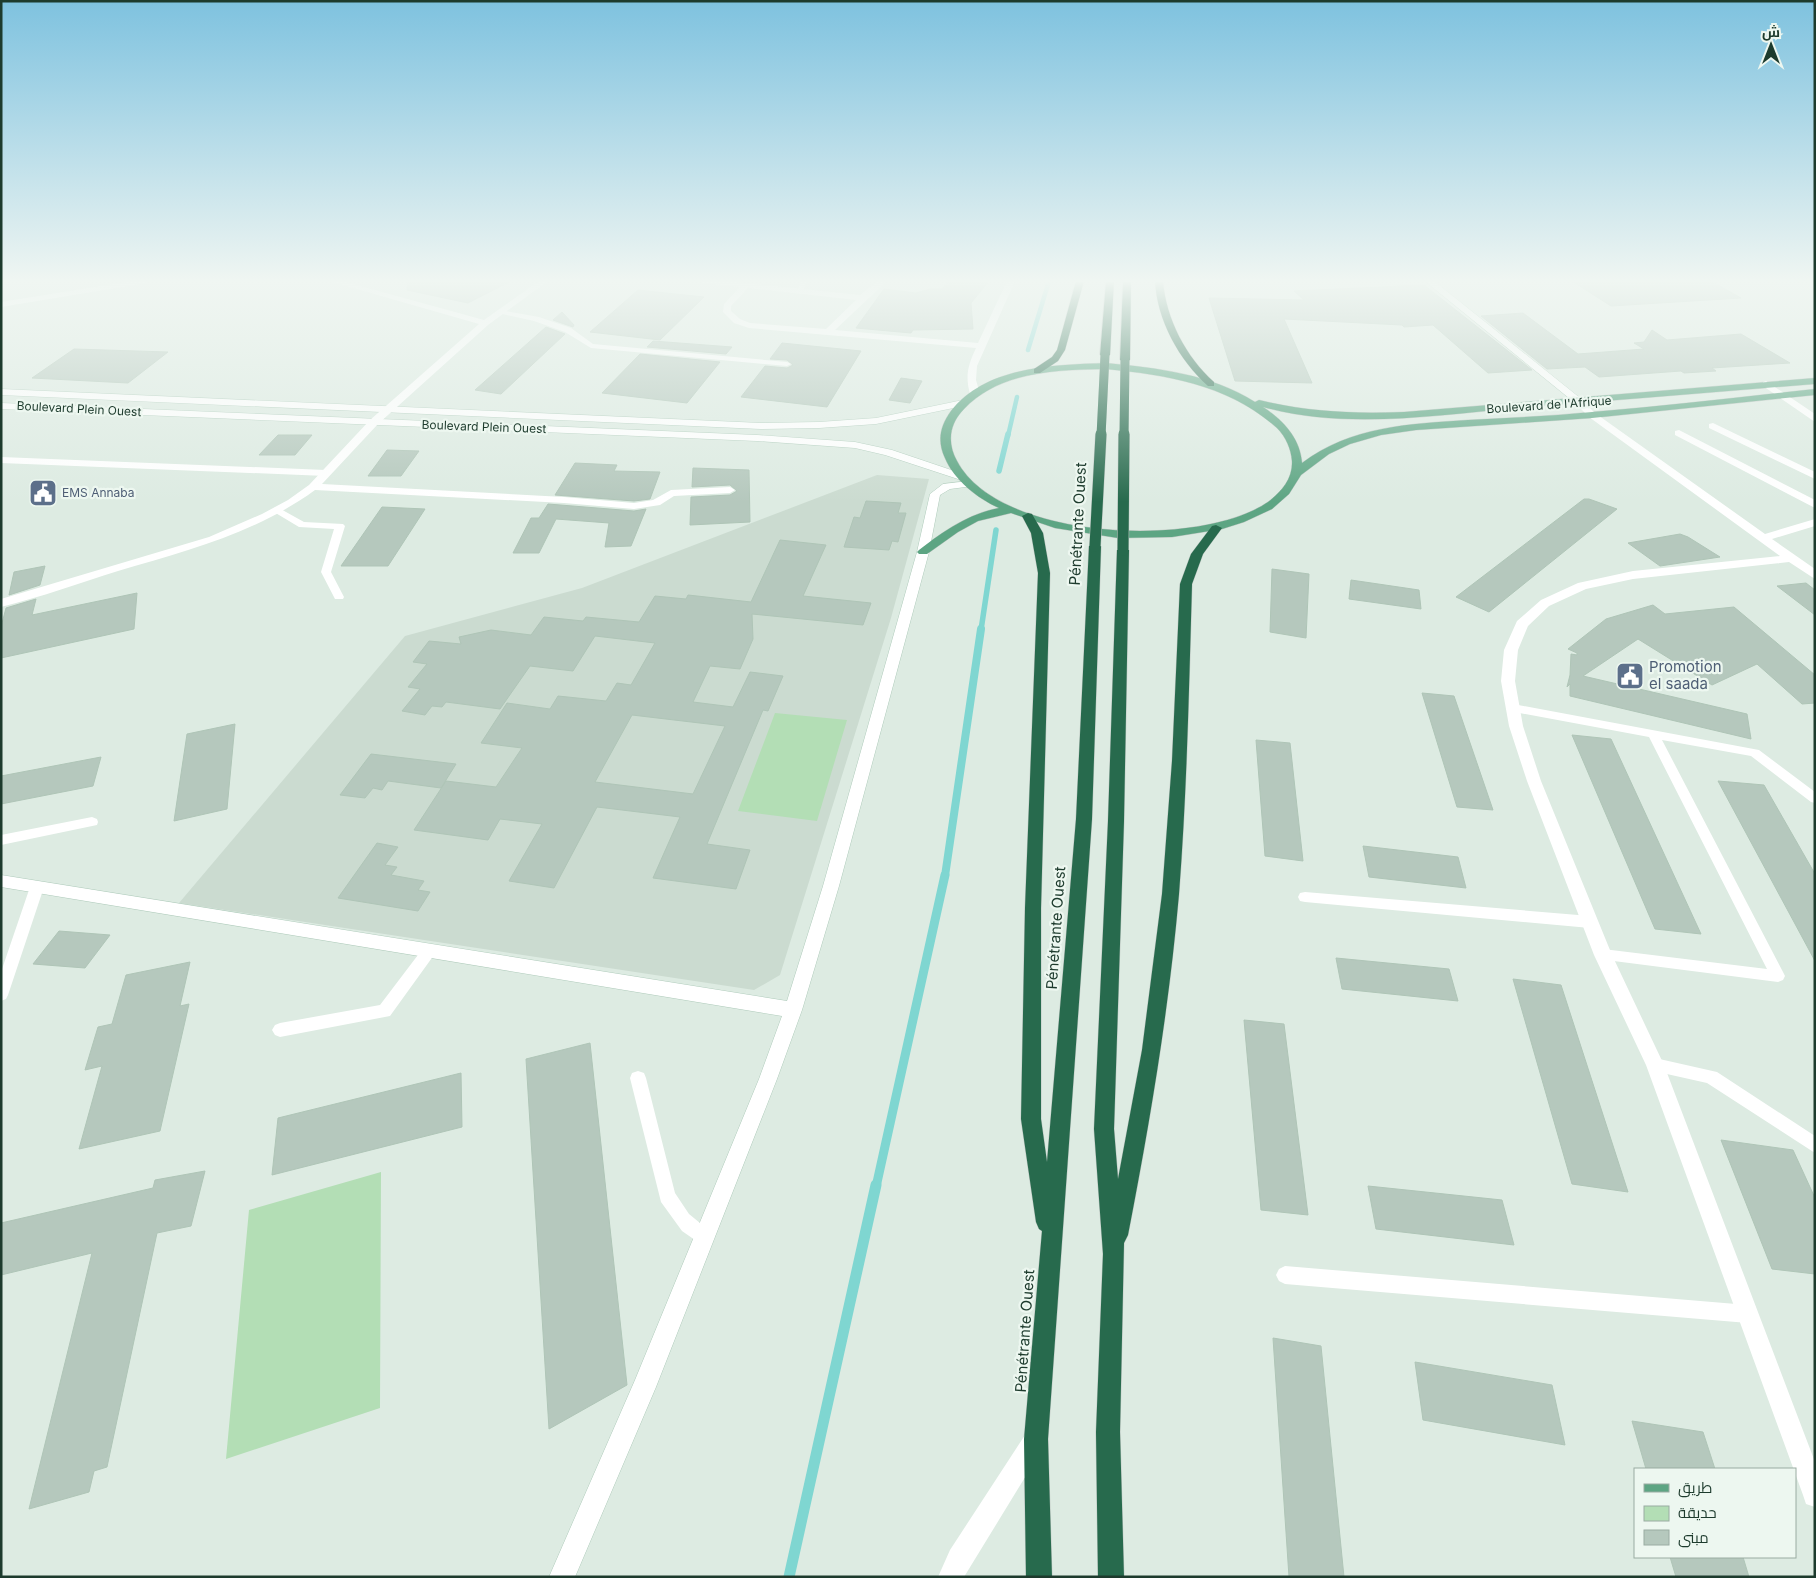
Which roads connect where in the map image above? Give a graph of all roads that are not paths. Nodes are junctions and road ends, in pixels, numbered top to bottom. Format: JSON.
{"nodes":[{"id":1,"x":449,"y":355,"type":"edge"},
{"id":2,"x":685,"y":355,"type":"edge"},
{"id":3,"x":977,"y":355,"type":"edge"},
{"id":4,"x":1059,"y":355,"type":"edge"},
{"id":5,"x":1105,"y":355,"type":"edge"},
{"id":6,"x":1125,"y":355,"type":"edge"},
{"id":7,"x":1183,"y":355,"type":"edge"},
{"id":8,"x":1521,"y":355,"type":"edge"},
{"id":9,"x":786,"y":364,"type":"dead end"},
{"id":10,"x":1037,"y":371,"type":"junction"},
{"id":11,"x":1815,"y":381,"type":"edge"},
{"id":12,"x":1211,"y":384,"type":"junction"},
{"id":13,"x":1766,"y":384,"type":"junction"},
{"id":14,"x":1,"y":392,"type":"edge"},
{"id":15,"x":1815,"y":392,"type":"edge"},
{"id":16,"x":975,"y":394,"type":"junction"},
{"id":17,"x":1779,"y":395,"type":"junction"},
{"id":18,"x":1244,"y":399,"type":"junction"},
{"id":19,"x":1577,"y":400,"type":"junction"},
{"id":20,"x":963,"y":403,"type":"junction"},
{"id":21,"x":1,"y":406,"type":"edge"},
{"id":22,"x":389,"y":410,"type":"junction"},
{"id":23,"x":1592,"y":415,"type":"junction"},
{"id":24,"x":1815,"y":419,"type":"edge"},
{"id":25,"x":374,"y":422,"type":"junction"},
{"id":26,"x":1712,"y":426,"type":"dead end"},
{"id":27,"x":1679,"y":434,"type":"dead end"},
{"id":28,"x":1,"y":460,"type":"edge"},
{"id":29,"x":326,"y":473,"type":"junction"},
{"id":30,"x":1296,"y":473,"type":"junction"},
{"id":31,"x":1815,"y":476,"type":"edge"},
{"id":32,"x":965,"y":480,"type":"junction"},
{"id":33,"x":313,"y":487,"type":"junction"},
{"id":34,"x":730,"y":490,"type":"dead end"},
{"id":35,"x":1815,"y":505,"type":"edge"},
{"id":36,"x":277,"y":510,"type":"junction"},
{"id":37,"x":1011,"y":510,"type":"junction"},
{"id":38,"x":1028,"y":516,"type":"junction"},
{"id":39,"x":1815,"y":522,"type":"edge"},
{"id":40,"x":1216,"y":528,"type":"junction"},
{"id":41,"x":1762,"y":538,"type":"junction"},
{"id":42,"x":923,"y":552,"type":"junction"},
{"id":43,"x":1790,"y":558,"type":"junction"},
{"id":44,"x":1815,"y":575,"type":"edge"},
{"id":45,"x":339,"y":597,"type":"dead end"},
{"id":46,"x":1,"y":603,"type":"edge"},
{"id":47,"x":1513,"y":708,"type":"junction"},
{"id":48,"x":1652,"y":734,"type":"junction"},
{"id":49,"x":1815,"y":799,"type":"edge"},
{"id":50,"x":92,"y":822,"type":"dead end"},
{"id":51,"x":1,"y":840,"type":"edge"},
{"id":52,"x":1,"y":881,"type":"edge"},
{"id":53,"x":37,"y":887,"type":"junction"},
{"id":54,"x":1305,"y":897,"type":"dead end"},
{"id":55,"x":1590,"y":922,"type":"junction"},
{"id":56,"x":429,"y":951,"type":"junction"},
{"id":57,"x":1603,"y":955,"type":"junction"},
{"id":58,"x":1,"y":995,"type":"edge"},
{"id":59,"x":793,"y":1010,"type":"junction"},
{"id":60,"x":280,"y":1030,"type":"dead end"},
{"id":61,"x":1655,"y":1065,"type":"junction"},
{"id":62,"x":638,"y":1078,"type":"dead end"},
{"id":63,"x":1815,"y":1145,"type":"edge"},
{"id":64,"x":705,"y":1238,"type":"junction"},
{"id":65,"x":1050,"y":1250,"type":"junction"},
{"id":66,"x":1114,"y":1254,"type":"junction"},
{"id":67,"x":1285,"y":1275,"type":"dead end"},
{"id":68,"x":1748,"y":1314,"type":"junction"},
{"id":69,"x":1036,"y":1439,"type":"junction"},
{"id":70,"x":1815,"y":1495,"type":"edge"},
{"id":71,"x":562,"y":1577,"type":"edge"},
{"id":72,"x":951,"y":1577,"type":"edge"},
{"id":73,"x":1039,"y":1577,"type":"edge"},
{"id":74,"x":1111,"y":1577,"type":"edge"}],
"edges":[{"from":1,"to":22,"type":"street"},
{"from":2,"to":9,"type":"lane"},
{"from":3,"to":16,"type":"street"},
{"from":4,"to":10,"type":"highway"},
{"from":5,"to":65,"type":"highway","name":"Pénétrante Ouest","bridge":true},
{"from":6,"to":66,"type":"highway","bridge":true},
{"from":7,"to":12,"type":"highway"},
{"from":8,"to":19,"type":"street"},
{"from":10,"to":12,"type":"main road"},
{"from":10,"to":16,"type":"main road"},
{"from":11,"to":13,"type":"main road","name":"Boulevard de l'Afrique"},
{"from":12,"to":18,"type":"main road"},
{"from":13,"to":17,"type":"street"},
{"from":13,"to":19,"type":"main road","name":"Boulevard de l'Afrique"},
{"from":14,"to":22,"type":"street","name":"Boulevard Plein Ouest"},
{"from":15,"to":17,"type":"main road","name":"Boulevard de l'Afrique"},
{"from":16,"to":20,"type":"main road"},
{"from":17,"to":23,"type":"main road","name":"Boulevard de l'Afrique"},
{"from":17,"to":24,"type":"street"},
{"from":18,"to":19,"type":"main road","name":"Boulevard de l'Afrique"},
{"from":18,"to":30,"type":"main road"},
{"from":19,"to":23,"type":"street"},
{"from":20,"to":22,"type":"street","name":"Boulevard Plein Ouest"},
{"from":20,"to":32,"type":"main road"},
{"from":21,"to":25,"type":"street","name":"Boulevard Plein Ouest"},
{"from":22,"to":25,"type":"street"},
{"from":23,"to":30,"type":"main road","name":"Boulevard de l'Afrique"},
{"from":23,"to":41,"type":"street"},
{"from":25,"to":29,"type":"street"},
{"from":25,"to":32,"type":"street","name":"Boulevard Plein Ouest"},
{"from":26,"to":31,"type":"street"},
{"from":27,"to":35,"type":"street"},
{"from":28,"to":29,"type":"lane"},
{"from":29,"to":33,"type":"street"},
{"from":30,"to":40,"type":"main road"},
{"from":32,"to":37,"type":"main road"},
{"from":32,"to":42,"type":"street"},
{"from":33,"to":34,"type":"street"},
{"from":33,"to":36,"type":"street"},
{"from":36,"to":45,"type":"lane"},
{"from":36,"to":46,"type":"street"},
{"from":37,"to":38,"type":"main road"},
{"from":37,"to":42,"type":"main road"},
{"from":38,"to":40,"type":"main road"},
{"from":38,"to":65,"type":"highway"},
{"from":39,"to":41,"type":"street"},
{"from":40,"to":66,"type":"highway"},
{"from":41,"to":43,"type":"street"},
{"from":42,"to":59,"type":"street"},
{"from":43,"to":44,"type":"street"},
{"from":43,"to":47,"type":"street"},
{"from":47,"to":48,"type":"lane"},
{"from":47,"to":55,"type":"street"},
{"from":48,"to":49,"type":"lane"},
{"from":48,"to":57,"type":"lane"},
{"from":50,"to":51,"type":"lane"},
{"from":52,"to":53,"type":"street"},
{"from":53,"to":56,"type":"street"},
{"from":53,"to":58,"type":"lane"},
{"from":54,"to":55,"type":"lane"},
{"from":55,"to":57,"type":"street"},
{"from":56,"to":59,"type":"street"},
{"from":56,"to":60,"type":"lane"},
{"from":57,"to":61,"type":"street"},
{"from":59,"to":64,"type":"street"},
{"from":61,"to":63,"type":"lane"},
{"from":61,"to":68,"type":"street"},
{"from":62,"to":64,"type":"lane"},
{"from":64,"to":71,"type":"street"},
{"from":65,"to":69,"type":"highway","name":"Pénétrante Ouest"},
{"from":66,"to":74,"type":"highway"},
{"from":67,"to":68,"type":"lane"},
{"from":68,"to":70,"type":"street"},
{"from":69,"to":72,"type":"street"},
{"from":69,"to":73,"type":"highway","name":"Pénétrante Ouest"}]}
